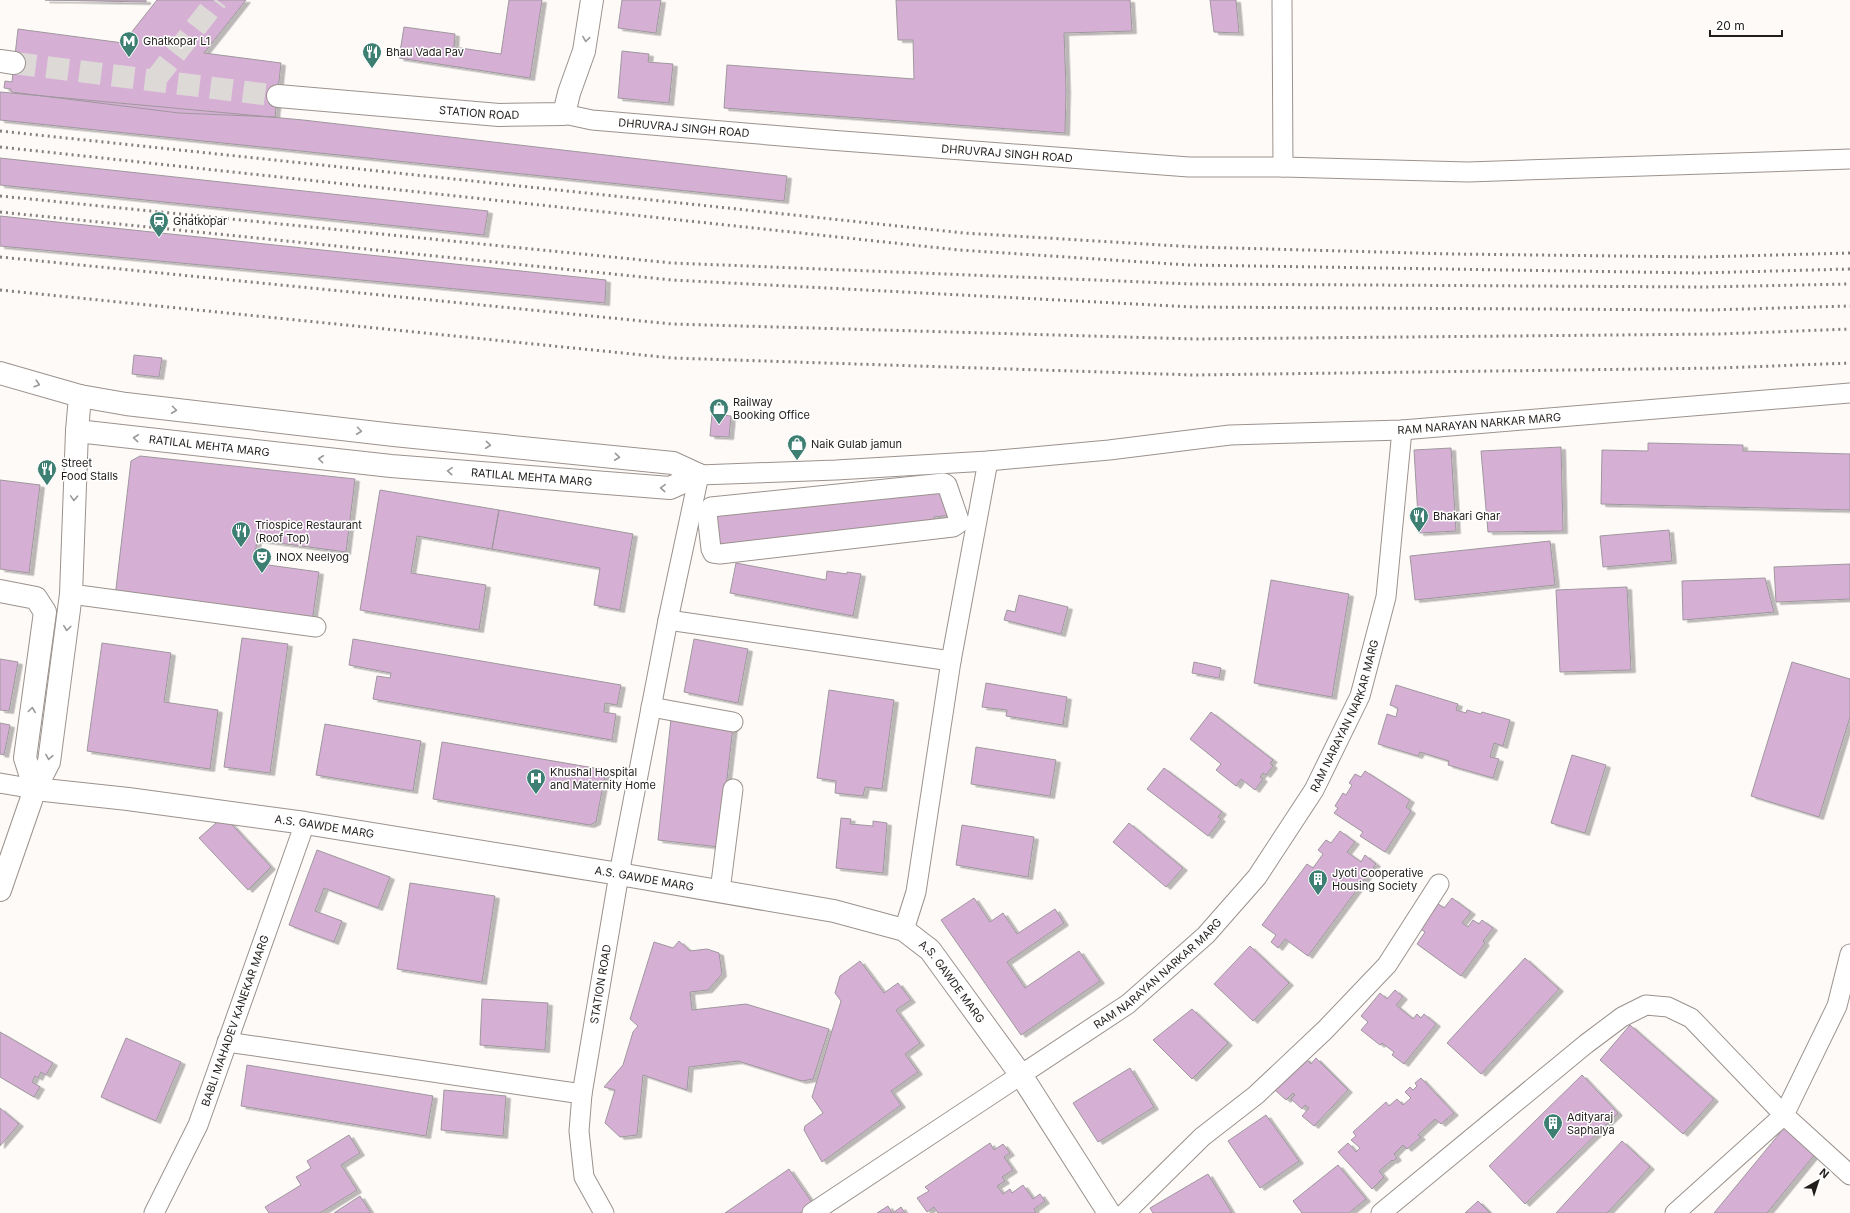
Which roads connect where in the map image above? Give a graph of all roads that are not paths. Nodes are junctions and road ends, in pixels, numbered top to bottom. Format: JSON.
{"nodes":[{"id":1,"x":592,"y":0,"type":"edge"},
{"id":2,"x":1282,"y":0,"type":"edge"},
{"id":3,"x":278,"y":96,"type":"tunnel mouth"},
{"id":4,"x":564,"y":114,"type":"junction"},
{"id":5,"x":1850,"y":159,"type":"edge"},
{"id":6,"x":1283,"y":168,"type":"junction"},
{"id":7,"x":0,"y":373,"type":"edge"},
{"id":8,"x":1850,"y":393,"type":"edge"},
{"id":9,"x":80,"y":396,"type":"junction"},
{"id":10,"x":1402,"y":430,"type":"junction"},
{"id":11,"x":77,"y":431,"type":"junction"},
{"id":12,"x":988,"y":461,"type":"junction"},
{"id":13,"x":738,"y":473,"type":"junction"},
{"id":14,"x":699,"y":475,"type":"junction"},
{"id":15,"x":741,"y":504,"type":"junction"},
{"id":16,"x":708,"y":520,"type":"junction"},
{"id":17,"x":689,"y":522,"type":"junction"},
{"id":18,"x":0,"y":591,"type":"edge"},
{"id":19,"x":71,"y":594,"type":"junction"},
{"id":20,"x":668,"y":620,"type":"junction"},
{"id":21,"x":316,"y":627,"type":"dead end"},
{"id":22,"x":951,"y":661,"type":"junction"},
{"id":23,"x":651,"y":707,"type":"junction"},
{"id":24,"x":733,"y":722,"type":"dead end"},
{"id":25,"x":0,"y":783,"type":"edge"},
{"id":26,"x":35,"y":789,"type":"junction"},
{"id":27,"x":733,"y":789,"type":"dead end"},
{"id":28,"x":305,"y":823,"type":"junction"},
{"id":29,"x":619,"y":874,"type":"junction"},
{"id":30,"x":1,"y":884,"type":"edge"},
{"id":31,"x":1439,"y":884,"type":"dead end"},
{"id":32,"x":720,"y":891,"type":"junction"},
{"id":33,"x":904,"y":930,"type":"junction"},
{"id":34,"x":1850,"y":954,"type":"edge"},
{"id":35,"x":227,"y":1042,"type":"junction"},
{"id":36,"x":1020,"y":1075,"type":"junction"},
{"id":37,"x":582,"y":1094,"type":"junction"},
{"id":38,"x":1784,"y":1115,"type":"junction"},
{"id":39,"x":1850,"y":1175,"type":"edge"},
{"id":40,"x":154,"y":1213,"type":"edge"},
{"id":41,"x":604,"y":1213,"type":"edge"},
{"id":42,"x":812,"y":1213,"type":"edge"},
{"id":43,"x":1109,"y":1213,"type":"edge"},
{"id":44,"x":1125,"y":1213,"type":"edge"},
{"id":45,"x":1381,"y":1213,"type":"edge"},
{"id":46,"x":1675,"y":1213,"type":"edge"}],
"edges":[{"from":1,"to":4,"type":"street","one_way":true},
{"from":2,"to":6,"type":"street"},
{"from":3,"to":4,"type":"street","name":"STATION ROAD"},
{"from":4,"to":6,"type":"street","name":"DHRUVRAJ SINGH ROAD"},
{"from":5,"to":6,"type":"street","name":"DHRUVRAJ SINGH ROAD"},
{"from":7,"to":9,"type":"street","one_way":true},
{"from":8,"to":10,"type":"street","name":"RAM NARAYAN NARKAR MARG"},
{"from":9,"to":11,"type":"street"},
{"from":9,"to":14,"type":"street","one_way":true},
{"from":10,"to":12,"type":"street"},
{"from":10,"to":36,"type":"street","name":"RAM NARAYAN NARKAR MARG"},
{"from":14,"to":11,"type":"street","name":"RATILAL MEHTA MARG","one_way":true},
{"from":11,"to":19,"type":"street","one_way":true},
{"from":12,"to":13,"type":"street"},
{"from":12,"to":22,"type":"street"},
{"from":13,"to":14,"type":"street"},
{"from":13,"to":15,"type":"street"},
{"from":14,"to":17,"type":"street","name":"STATION ROAD"},
{"from":15,"to":16,"type":"street"},
{"from":15,"to":16,"type":"street"},
{"from":16,"to":17,"type":"street"},
{"from":17,"to":20,"type":"street","name":"STATION ROAD"},
{"from":26,"to":18,"type":"street","one_way":true},
{"from":19,"to":21,"type":"street"},
{"from":19,"to":26,"type":"street","one_way":true},
{"from":20,"to":22,"type":"street"},
{"from":20,"to":23,"type":"street","name":"STATION ROAD"},
{"from":22,"to":33,"type":"street"},
{"from":23,"to":24,"type":"street"},
{"from":23,"to":29,"type":"street","name":"STATION ROAD"},
{"from":25,"to":26,"type":"street"},
{"from":26,"to":28,"type":"street","name":"A.S. GAWDE MARG"},
{"from":26,"to":30,"type":"street"},
{"from":27,"to":32,"type":"street"},
{"from":28,"to":29,"type":"street","name":"A.S. GAWDE MARG"},
{"from":28,"to":35,"type":"street","name":"BABLI MAHADEV KANEKAR MARG"},
{"from":29,"to":32,"type":"street","name":"A.S. GAWDE MARG"},
{"from":29,"to":37,"type":"street","name":"STATION ROAD"},
{"from":31,"to":44,"type":"street"},
{"from":32,"to":33,"type":"street","name":"A.S. GAWDE MARG"},
{"from":33,"to":36,"type":"street","name":"A.S. GAWDE MARG"},
{"from":34,"to":38,"type":"street"},
{"from":35,"to":37,"type":"street"},
{"from":35,"to":40,"type":"street","name":"BABLI MAHADEV KANEKAR MARG"},
{"from":36,"to":42,"type":"street","name":"RAM NARAYAN NARKAR MARG"},
{"from":36,"to":43,"type":"street","name":"A.S. GAWDE MARG"},
{"from":37,"to":41,"type":"street","name":"STATION ROAD"},
{"from":38,"to":39,"type":"street"},
{"from":38,"to":45,"type":"street"},
{"from":38,"to":46,"type":"street"}]}
